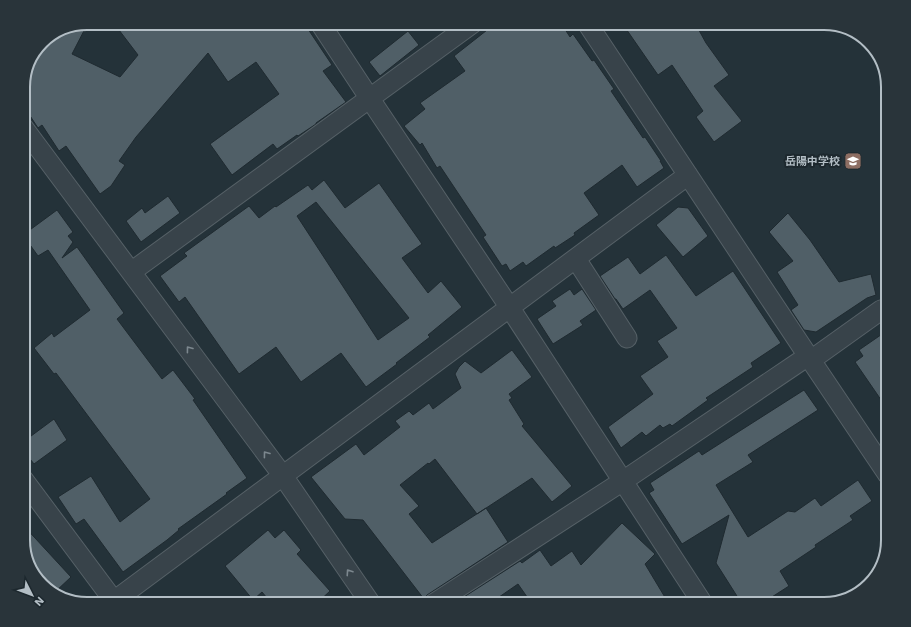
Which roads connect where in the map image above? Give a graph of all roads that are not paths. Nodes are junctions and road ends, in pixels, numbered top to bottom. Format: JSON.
{"nodes":[{"id":1,"x":325,"y":30,"type":"edge"},
{"id":2,"x":463,"y":30,"type":"edge"},
{"id":3,"x":592,"y":30,"type":"edge"},
{"id":4,"x":370,"y":98,"type":"junction"},
{"id":5,"x":30,"y":136,"type":"edge"},
{"id":6,"x":688,"y":175,"type":"junction"},
{"id":7,"x":576,"y":259,"type":"junction"},
{"id":8,"x":130,"y":272,"type":"junction"},
{"id":9,"x":510,"y":308,"type":"junction"},
{"id":10,"x":881,"y":310,"type":"edge"},
{"id":11,"x":627,"y":338,"type":"dead end"},
{"id":12,"x":809,"y":358,"type":"junction"},
{"id":13,"x":881,"y":459,"type":"edge"},
{"id":14,"x":283,"y":476,"type":"junction"},
{"id":15,"x":623,"y":481,"type":"junction"},
{"id":16,"x":30,"y":489,"type":"edge"},
{"id":17,"x":108,"y":597,"type":"edge"},
{"id":18,"x":119,"y":597,"type":"edge"},
{"id":19,"x":365,"y":597,"type":"edge"},
{"id":20,"x":444,"y":597,"type":"edge"},
{"id":21,"x":698,"y":597,"type":"edge"}],
"edges":[{"from":1,"to":4,"type":"street"},
{"from":2,"to":4,"type":"street"},
{"from":3,"to":6,"type":"street"},
{"from":4,"to":8,"type":"street"},
{"from":4,"to":9,"type":"street"},
{"from":5,"to":8,"type":"street"},
{"from":6,"to":7,"type":"street"},
{"from":6,"to":12,"type":"street"},
{"from":7,"to":9,"type":"street"},
{"from":7,"to":11,"type":"street"},
{"from":14,"to":8,"type":"street","one_way":true},
{"from":9,"to":14,"type":"street"},
{"from":9,"to":15,"type":"street"},
{"from":10,"to":12,"type":"street"},
{"from":12,"to":13,"type":"street"},
{"from":12,"to":15,"type":"street"},
{"from":14,"to":18,"type":"street"},
{"from":19,"to":14,"type":"street","one_way":true},
{"from":15,"to":20,"type":"street"},
{"from":15,"to":21,"type":"street"},
{"from":16,"to":17,"type":"street"}]}
